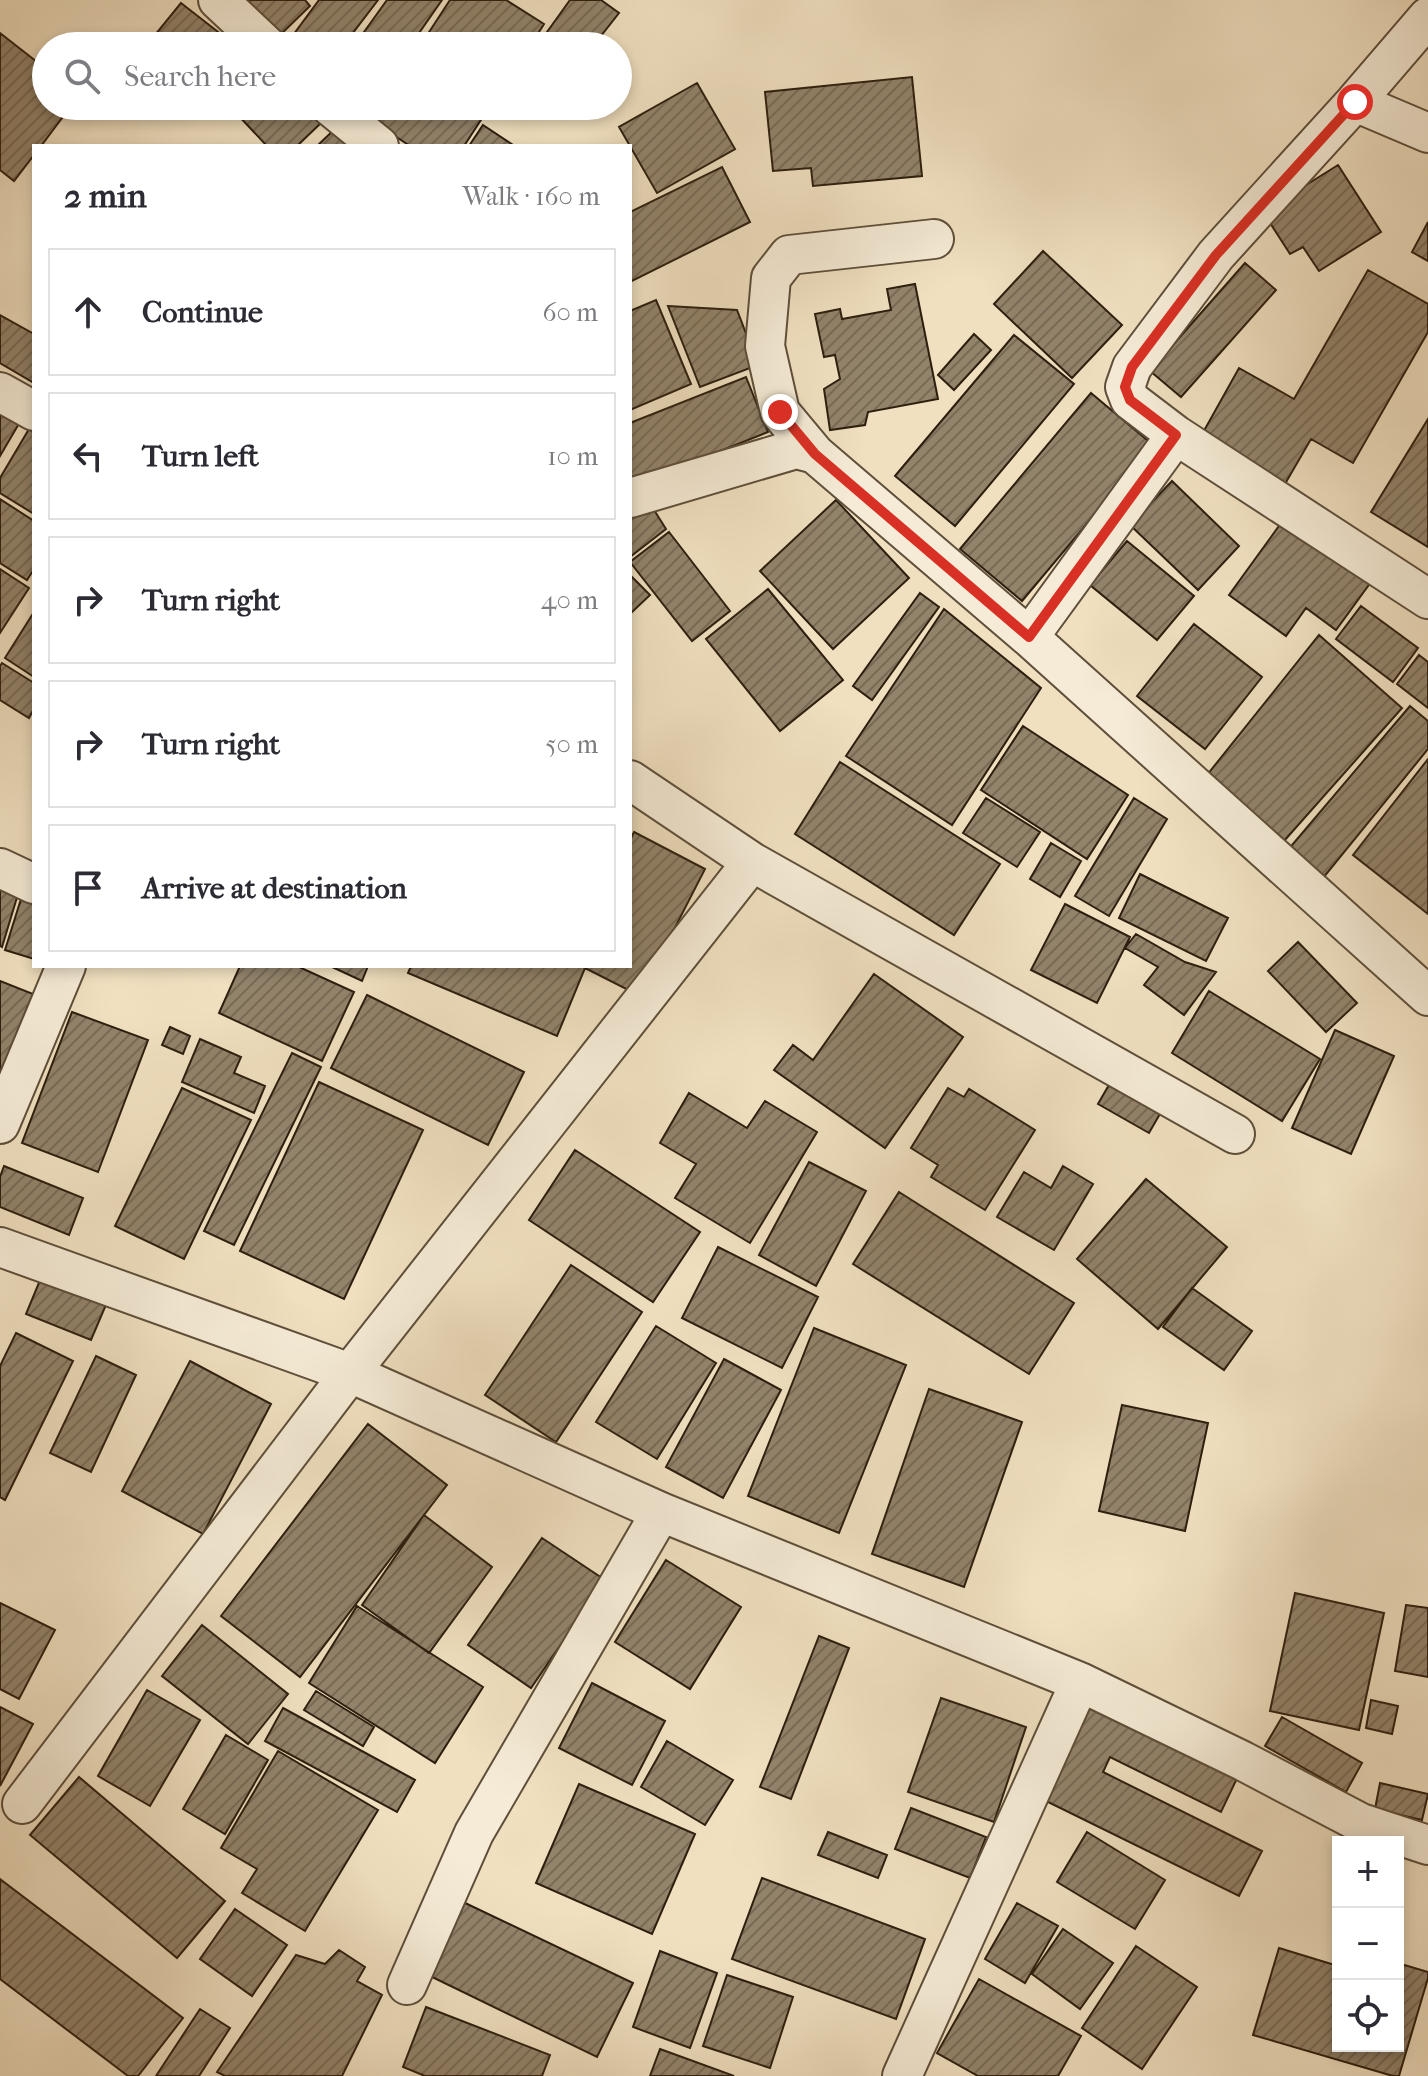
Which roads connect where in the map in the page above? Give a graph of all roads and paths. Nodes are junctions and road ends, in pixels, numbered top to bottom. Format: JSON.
{"nodes":[{"id":1,"x":218,"y":0,"type":"edge"},
{"id":2,"x":1428,"y":17,"type":"edge"},
{"id":3,"x":252,"y":32,"type":"edge"},
{"id":4,"x":1355,"y":102,"type":"junction"},
{"id":5,"x":347,"y":120,"type":"edge"},
{"id":6,"x":1428,"y":133,"type":"edge"},
{"id":7,"x":377,"y":144,"type":"edge"},
{"id":8,"x":934,"y":239,"type":"dead end"},
{"id":9,"x":0,"y":392,"type":"edge"},
{"id":10,"x":32,"y":410,"type":"edge"},
{"id":11,"x":1176,"y":435,"type":"junction"},
{"id":12,"x":815,"y":454,"type":"junction"},
{"id":13,"x":632,"y":497,"type":"edge"},
{"id":14,"x":1428,"y":599,"type":"edge"},
{"id":15,"x":1029,"y":637,"type":"junction"},
{"id":16,"x":632,"y":781,"type":"edge"},
{"id":17,"x":752,"y":862,"type":"junction"},
{"id":18,"x":0,"y":868,"type":"edge"},
{"id":19,"x":32,"y":883,"type":"edge"},
{"id":20,"x":65,"y":968,"type":"edge"},
{"id":21,"x":1428,"y":996,"type":"edge"},
{"id":22,"x":0,"y":1124,"type":"edge"},
{"id":23,"x":1235,"y":1134,"type":"dead end"},
{"id":24,"x":0,"y":1247,"type":"edge"},
{"id":25,"x":350,"y":1373,"type":"junction"},
{"id":26,"x":661,"y":1512,"type":"junction"},
{"id":27,"x":1080,"y":1682,"type":"junction"},
{"id":28,"x":22,"y":1804,"type":"dead end"},
{"id":29,"x":1428,"y":1845,"type":"edge"},
{"id":30,"x":407,"y":1985,"type":"dead end"},
{"id":31,"x":902,"y":2076,"type":"edge"}],
"edges":[{"from":1,"to":3,"type":"street"},
{"from":2,"to":4,"type":"street"},
{"from":4,"to":6,"type":"street"},
{"from":4,"to":11,"type":"street"},
{"from":5,"to":7,"type":"street"},
{"from":8,"to":12,"type":"street"},
{"from":9,"to":10,"type":"street"},
{"from":11,"to":14,"type":"street"},
{"from":11,"to":15,"type":"street"},
{"from":12,"to":13,"type":"street"},
{"from":12,"to":15,"type":"street"},
{"from":15,"to":21,"type":"street"},
{"from":16,"to":17,"type":"street"},
{"from":17,"to":23,"type":"street"},
{"from":17,"to":25,"type":"street"},
{"from":18,"to":19,"type":"street"},
{"from":20,"to":22,"type":"street"},
{"from":24,"to":25,"type":"street"},
{"from":25,"to":26,"type":"street"},
{"from":25,"to":28,"type":"street"},
{"from":26,"to":27,"type":"street"},
{"from":26,"to":30,"type":"street"},
{"from":27,"to":29,"type":"street"},
{"from":27,"to":31,"type":"street"}]}
